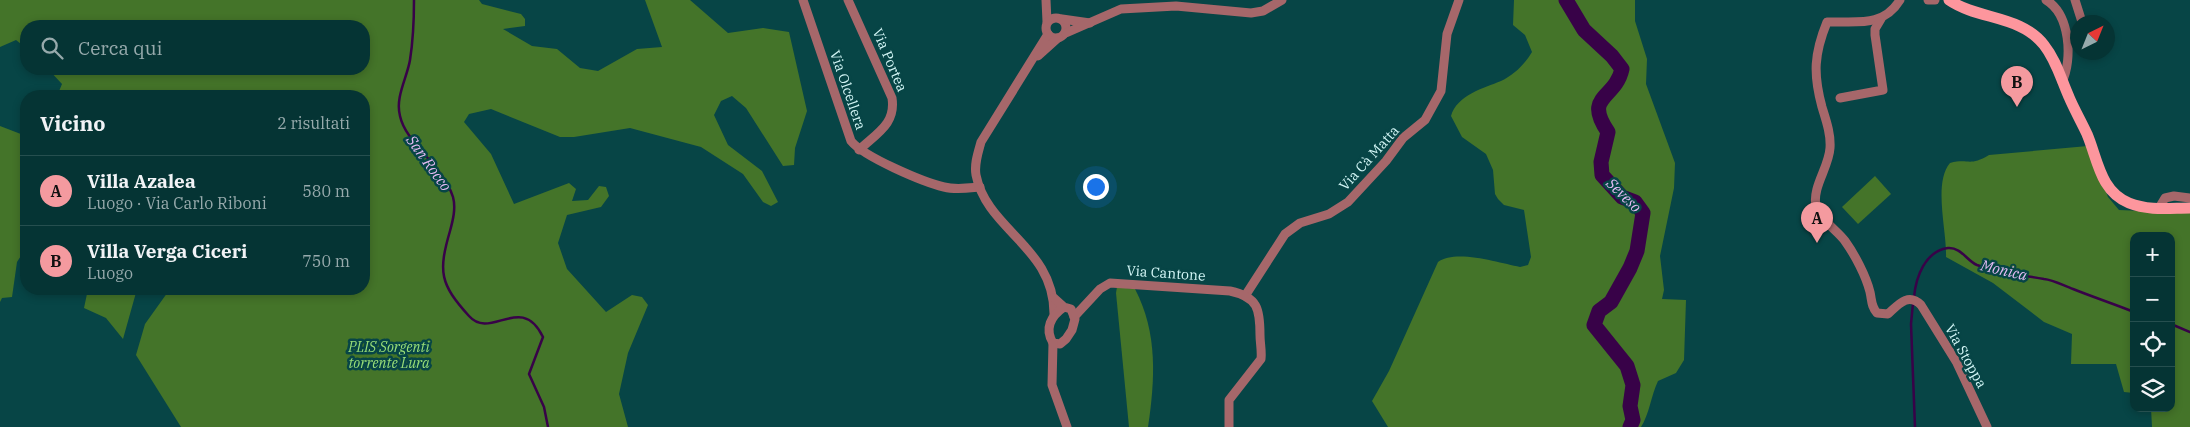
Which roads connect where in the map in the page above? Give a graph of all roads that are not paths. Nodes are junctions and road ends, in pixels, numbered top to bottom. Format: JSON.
{"nodes":[{"id":1,"x":803,"y":0,"type":"edge"},
{"id":2,"x":848,"y":0,"type":"edge"},
{"id":3,"x":1047,"y":0,"type":"edge"},
{"id":4,"x":1282,"y":0,"type":"edge"},
{"id":5,"x":1459,"y":0,"type":"edge"},
{"id":6,"x":1900,"y":0,"type":"edge"},
{"id":7,"x":1928,"y":0,"type":"edge"},
{"id":8,"x":1935,"y":0,"type":"edge"},
{"id":9,"x":1949,"y":0,"type":"edge"},
{"id":10,"x":2046,"y":0,"type":"edge"},
{"id":11,"x":2075,"y":0,"type":"edge"},
{"id":12,"x":1121,"y":4,"type":"edge"},
{"id":13,"x":2080,"y":15,"type":"edge"},
{"id":14,"x":1061,"y":18,"type":"junction"},
{"id":15,"x":1881,"y":19,"type":"junction"},
{"id":16,"x":1047,"y":22,"type":"junction"},
{"id":17,"x":1092,"y":23,"type":"junction"},
{"id":18,"x":1048,"y":34,"type":"junction"},
{"id":19,"x":1062,"y":36,"type":"junction"},
{"id":20,"x":1034,"y":59,"type":"junction"},
{"id":21,"x":2062,"y":82,"type":"junction"},
{"id":22,"x":1840,"y":98,"type":"dead end"},
{"id":23,"x":859,"y":150,"type":"junction"},
{"id":24,"x":980,"y":187,"type":"junction"},
{"id":25,"x":2190,"y":198,"type":"edge"},
{"id":26,"x":2159,"y":208,"type":"junction"},
{"id":27,"x":2190,"y":208,"type":"edge"},
{"id":28,"x":1245,"y":296,"type":"junction"},
{"id":29,"x":1054,"y":298,"type":"junction"},
{"id":30,"x":1070,"y":311,"type":"junction"},
{"id":31,"x":1054,"y":315,"type":"junction"},
{"id":32,"x":1064,"y":341,"type":"junction"},
{"id":33,"x":1053,"y":343,"type":"junction"},
{"id":34,"x":1053,"y":365,"type":"junction"},
{"id":35,"x":1067,"y":427,"type":"edge"},
{"id":36,"x":1229,"y":427,"type":"edge"},
{"id":37,"x":1987,"y":427,"type":"edge"}],
"edges":[{"from":1,"to":23,"type":"street","name":"Via Olcellera"},
{"from":2,"to":23,"type":"street","name":"Via Portea"},
{"from":3,"to":14,"type":"street"},
{"from":3,"to":16,"type":"street"},
{"from":4,"to":12,"type":"street"},
{"from":5,"to":28,"type":"street","name":"Via Cà Matta"},
{"from":6,"to":15,"type":"street"},
{"from":7,"to":8,"type":"street"},
{"from":9,"to":21,"type":"main road"},
{"from":10,"to":21,"type":"street"},
{"from":11,"to":13,"type":"street"},
{"from":12,"to":17,"type":"street"},
{"from":14,"to":16,"type":"street"},
{"from":14,"to":17,"type":"street"},
{"from":14,"to":19,"type":"street"},
{"from":15,"to":22,"type":"street"},
{"from":15,"to":37,"type":"street","name":"Via Stoppa"},
{"from":16,"to":18,"type":"street"},
{"from":17,"to":19,"type":"street"},
{"from":18,"to":19,"type":"street"},
{"from":18,"to":20,"type":"street"},
{"from":19,"to":20,"type":"street"},
{"from":20,"to":24,"type":"street"},
{"from":21,"to":26,"type":"main road"},
{"from":23,"to":24,"type":"street","name":"Via Olcellera"},
{"from":24,"to":29,"type":"street"},
{"from":25,"to":26,"type":"street"},
{"from":26,"to":27,"type":"main road"},
{"from":28,"to":30,"type":"street","name":"Via Cantone"},
{"from":28,"to":36,"type":"street","name":"Via Cantone"},
{"from":29,"to":30,"type":"street"},
{"from":29,"to":31,"type":"street"},
{"from":30,"to":31,"type":"street"},
{"from":30,"to":32,"type":"street"},
{"from":31,"to":33,"type":"street"},
{"from":32,"to":33,"type":"street"},
{"from":32,"to":34,"type":"street"},
{"from":33,"to":34,"type":"street"},
{"from":34,"to":35,"type":"street"}]}
